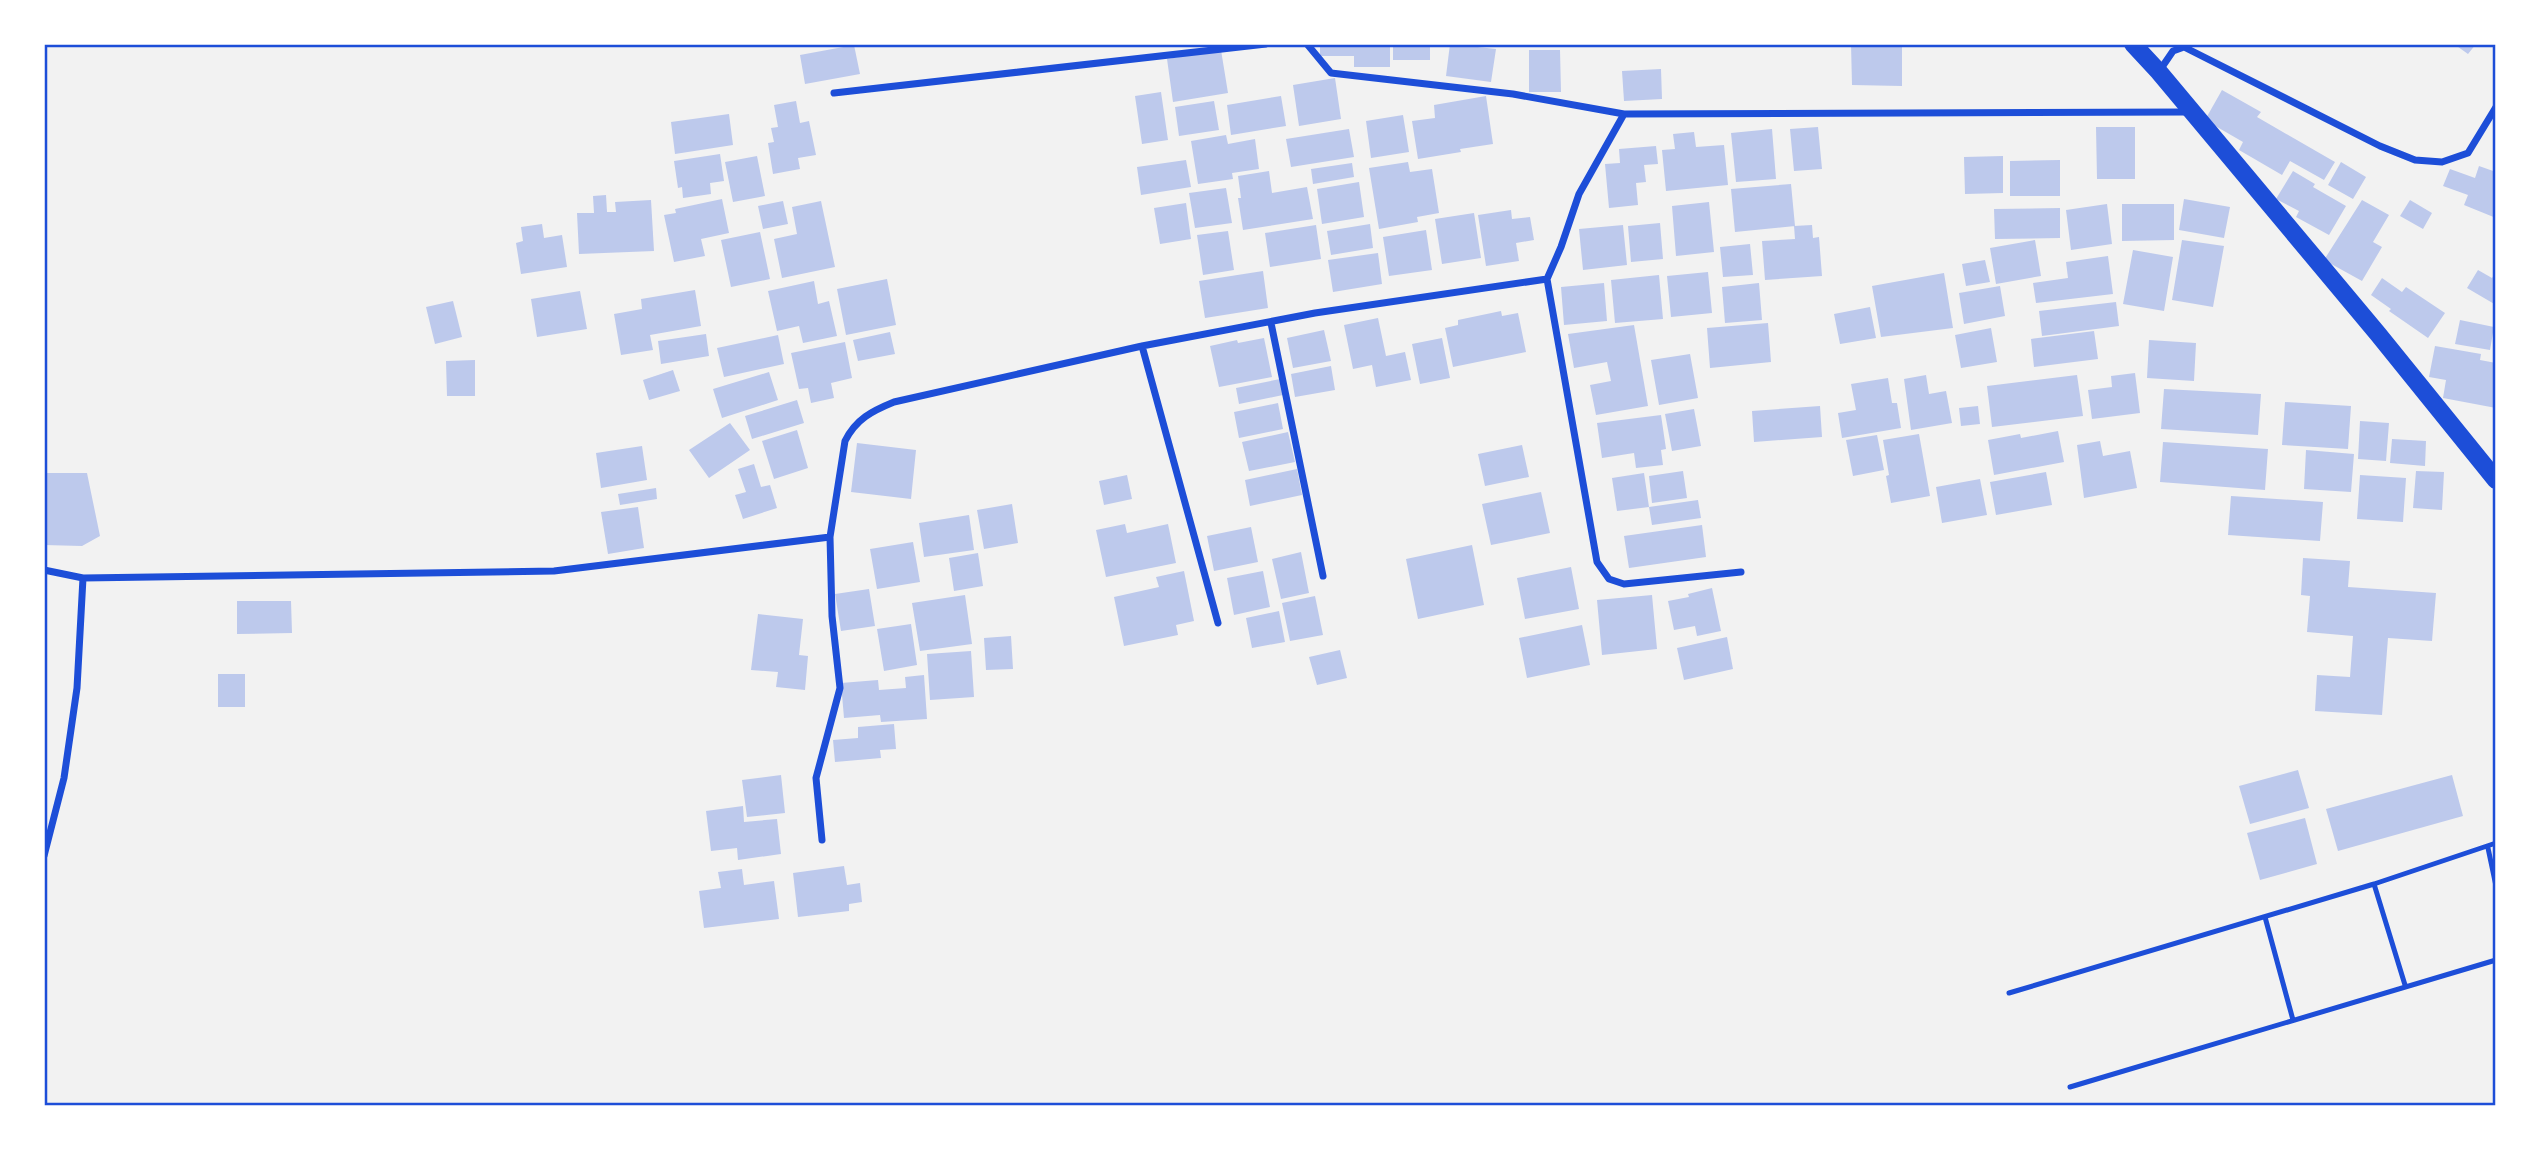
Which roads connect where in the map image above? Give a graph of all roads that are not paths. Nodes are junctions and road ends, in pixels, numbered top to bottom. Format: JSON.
{"nodes":[{"id":1,"x":1266,"y":44,"type":"edge"},
{"id":2,"x":1307,"y":44,"type":"edge"},
{"id":3,"x":2133,"y":44,"type":"edge"},
{"id":4,"x":2159,"y":72,"type":"junction"},
{"id":5,"x":834,"y":93,"type":"dead end"},
{"id":6,"x":2496,"y":107,"type":"edge"},
{"id":7,"x":2193,"y":112,"type":"junction"},
{"id":8,"x":1625,"y":114,"type":"junction"},
{"id":9,"x":1547,"y":279,"type":"junction"},
{"id":10,"x":1271,"y":323,"type":"junction"},
{"id":11,"x":1142,"y":346,"type":"junction"},
{"id":12,"x":2496,"y":480,"type":"edge"},
{"id":13,"x":830,"y":537,"type":"junction"},
{"id":14,"x":44,"y":570,"type":"edge"},
{"id":15,"x":1741,"y":572,"type":"dead end"},
{"id":16,"x":1323,"y":576,"type":"dead end"},
{"id":17,"x":83,"y":578,"type":"junction"},
{"id":18,"x":1218,"y":623,"type":"dead end"},
{"id":19,"x":822,"y":840,"type":"dead end"},
{"id":20,"x":2496,"y":844,"type":"edge"},
{"id":21,"x":2488,"y":848,"type":"junction"},
{"id":22,"x":44,"y":856,"type":"edge"},
{"id":23,"x":2374,"y":884,"type":"junction"},
{"id":24,"x":2496,"y":886,"type":"edge"},
{"id":25,"x":2264,"y":917,"type":"junction"},
{"id":26,"x":2496,"y":960,"type":"edge"},
{"id":27,"x":2406,"y":985,"type":"junction"},
{"id":28,"x":2009,"y":993,"type":"dead end"},
{"id":29,"x":2292,"y":1020,"type":"junction"},
{"id":30,"x":2070,"y":1087,"type":"dead end"}],
"edges":[{"from":1,"to":5,"type":"street"},
{"from":2,"to":8,"type":"street"},
{"from":3,"to":4,"type":"main road"},
{"from":4,"to":6,"type":"street"},
{"from":4,"to":7,"type":"main road"},
{"from":7,"to":8,"type":"street"},
{"from":7,"to":12,"type":"main road"},
{"from":8,"to":9,"type":"street"},
{"from":9,"to":10,"type":"street"},
{"from":9,"to":15,"type":"street"},
{"from":10,"to":11,"type":"street"},
{"from":10,"to":16,"type":"street"},
{"from":11,"to":13,"type":"street"},
{"from":11,"to":18,"type":"street"},
{"from":13,"to":17,"type":"street"},
{"from":13,"to":19,"type":"street"},
{"from":14,"to":17,"type":"street"},
{"from":17,"to":22,"type":"street"},
{"from":20,"to":21,"type":"lane"},
{"from":21,"to":23,"type":"lane"},
{"from":21,"to":24,"type":"lane"},
{"from":23,"to":25,"type":"lane"},
{"from":23,"to":27,"type":"lane"},
{"from":25,"to":28,"type":"lane"},
{"from":25,"to":29,"type":"lane"},
{"from":26,"to":27,"type":"lane"},
{"from":27,"to":29,"type":"lane"},
{"from":29,"to":30,"type":"lane"}]}
